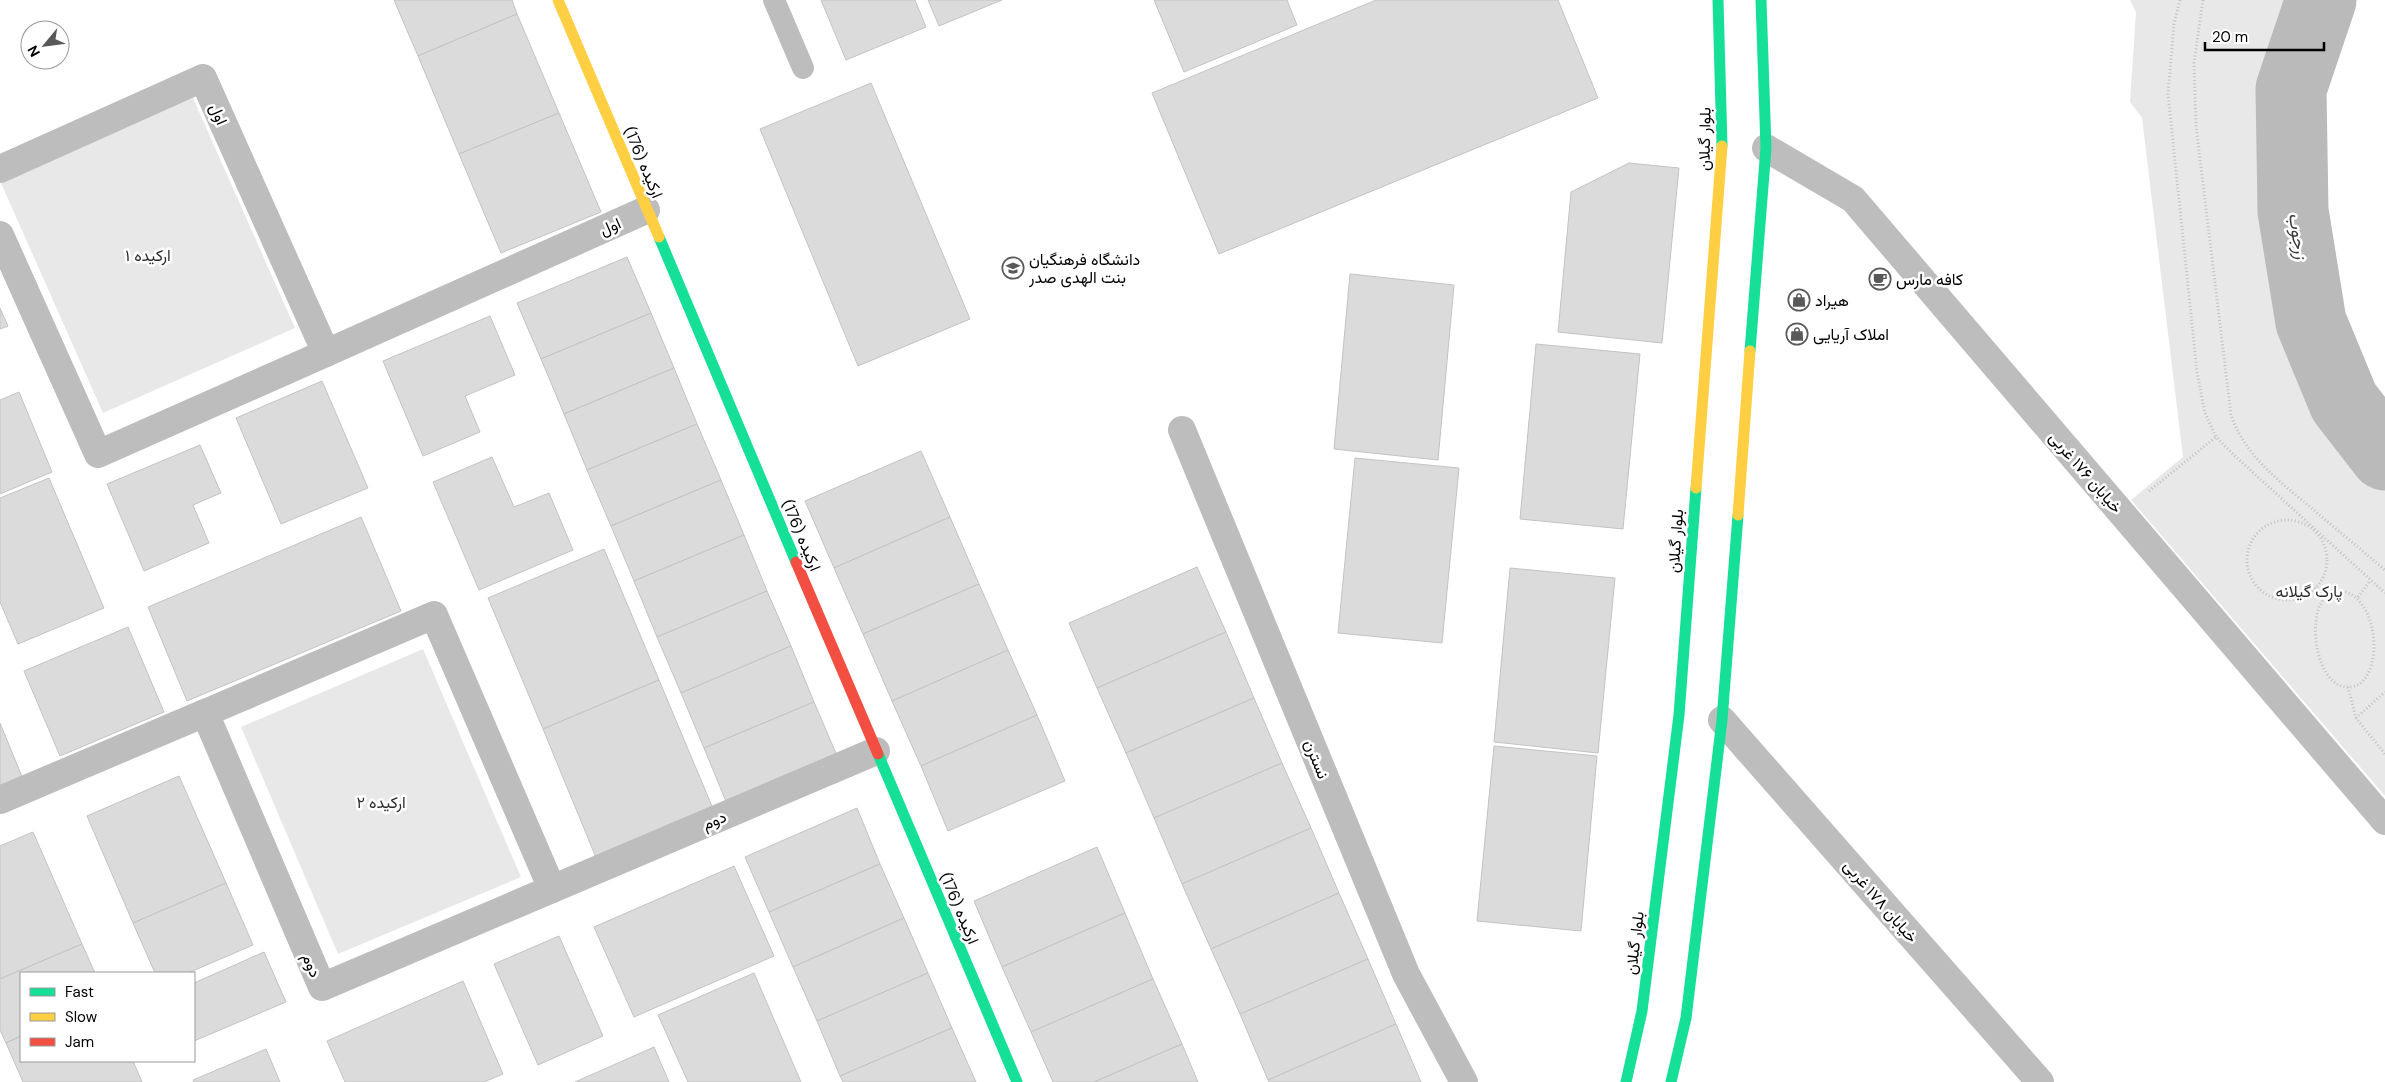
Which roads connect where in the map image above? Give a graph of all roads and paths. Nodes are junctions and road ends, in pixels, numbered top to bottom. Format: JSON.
{"nodes":[{"id":1,"x":558,"y":0,"type":"edge"},
{"id":2,"x":774,"y":0,"type":"edge"},
{"id":3,"x":1718,"y":0,"type":"edge"},
{"id":4,"x":1761,"y":0,"type":"edge"},
{"id":5,"x":2180,"y":0,"type":"edge"},
{"id":6,"x":2203,"y":0,"type":"edge"},
{"id":7,"x":803,"y":68,"type":"dead end"},
{"id":8,"x":1766,"y":148,"type":"junction"},
{"id":9,"x":0,"y":169,"type":"edge"},
{"id":10,"x":646,"y":210,"type":"junction"},
{"id":11,"x":0,"y":235,"type":"edge"},
{"id":12,"x":326,"y":353,"type":"junction"},
{"id":13,"x":1182,"y":430,"type":"dead end"},
{"id":14,"x":2216,"y":437,"type":"junction"},
{"id":15,"x":2122,"y":513,"type":"junction"},
{"id":16,"x":2314,"y":530,"type":"junction"},
{"id":17,"x":2385,"y":570,"type":"edge"},
{"id":18,"x":2370,"y":581,"type":"junction"},
{"id":19,"x":2315,"y":588,"type":"junction"},
{"id":20,"x":2385,"y":593,"type":"edge"},
{"id":21,"x":2358,"y":597,"type":"junction"},
{"id":22,"x":2324,"y":599,"type":"junction"},
{"id":23,"x":2348,"y":688,"type":"junction"},
{"id":24,"x":2385,"y":692,"type":"edge"},
{"id":25,"x":205,"y":713,"type":"junction"},
{"id":26,"x":2356,"y":718,"type":"junction"},
{"id":27,"x":1722,"y":720,"type":"junction"},
{"id":28,"x":876,"y":751,"type":"junction"},
{"id":29,"x":2385,"y":754,"type":"edge"},
{"id":30,"x":0,"y":800,"type":"edge"},
{"id":31,"x":2385,"y":821,"type":"edge"},
{"id":32,"x":552,"y":889,"type":"junction"},
{"id":33,"x":1017,"y":1082,"type":"edge"},
{"id":34,"x":1464,"y":1082,"type":"edge"},
{"id":35,"x":1626,"y":1082,"type":"edge"},
{"id":36,"x":1671,"y":1082,"type":"edge"},
{"id":37,"x":2040,"y":1082,"type":"edge"}],
"edges":[{"from":1,"to":10,"type":"main road","name":"ارکیده (176)"},
{"from":2,"to":7,"type":"lane"},
{"from":3,"to":35,"type":"main road","name":"بلوار گیلان"},
{"from":4,"to":8,"type":"main road"},
{"from":5,"to":14,"type":"path"},
{"from":6,"to":17,"type":"path"},
{"from":8,"to":15,"type":"street","name":"خیابان ۱۷۶ غربی"},
{"from":8,"to":27,"type":"main road"},
{"from":9,"to":12,"type":"street","name":"اول"},
{"from":10,"to":12,"type":"street","name":"اول"},
{"from":10,"to":28,"type":"main road","name":"ارکیده (176)"},
{"from":11,"to":12,"type":"street","name":"اول"},
{"from":13,"to":34,"type":"street","name":"نسترن"},
{"from":14,"to":15,"type":"path"},
{"from":14,"to":16,"type":"path"},
{"from":15,"to":31,"type":"street","name":"خیابان ۱۷۶ غربی"},
{"from":16,"to":18,"type":"path"},
{"from":16,"to":19,"type":"path"},
{"from":16,"to":19,"type":"path"},
{"from":18,"to":20,"type":"path"},
{"from":18,"to":21,"type":"path"},
{"from":19,"to":22,"type":"path"},
{"from":21,"to":22,"type":"path"},
{"from":21,"to":23,"type":"path"},
{"from":22,"to":23,"type":"path"},
{"from":23,"to":26,"type":"path"},
{"from":24,"to":26,"type":"path"},
{"from":25,"to":30,"type":"street"},
{"from":25,"to":32,"type":"street"},
{"from":25,"to":32,"type":"street","name":"دوم"},
{"from":26,"to":29,"type":"path"},
{"from":27,"to":36,"type":"main road"},
{"from":27,"to":37,"type":"street","name":"خیابان ۱۷۸ غربی"},
{"from":28,"to":32,"type":"street","name":"دوم"},
{"from":28,"to":33,"type":"main road","name":"ارکیده (176)"}]}
